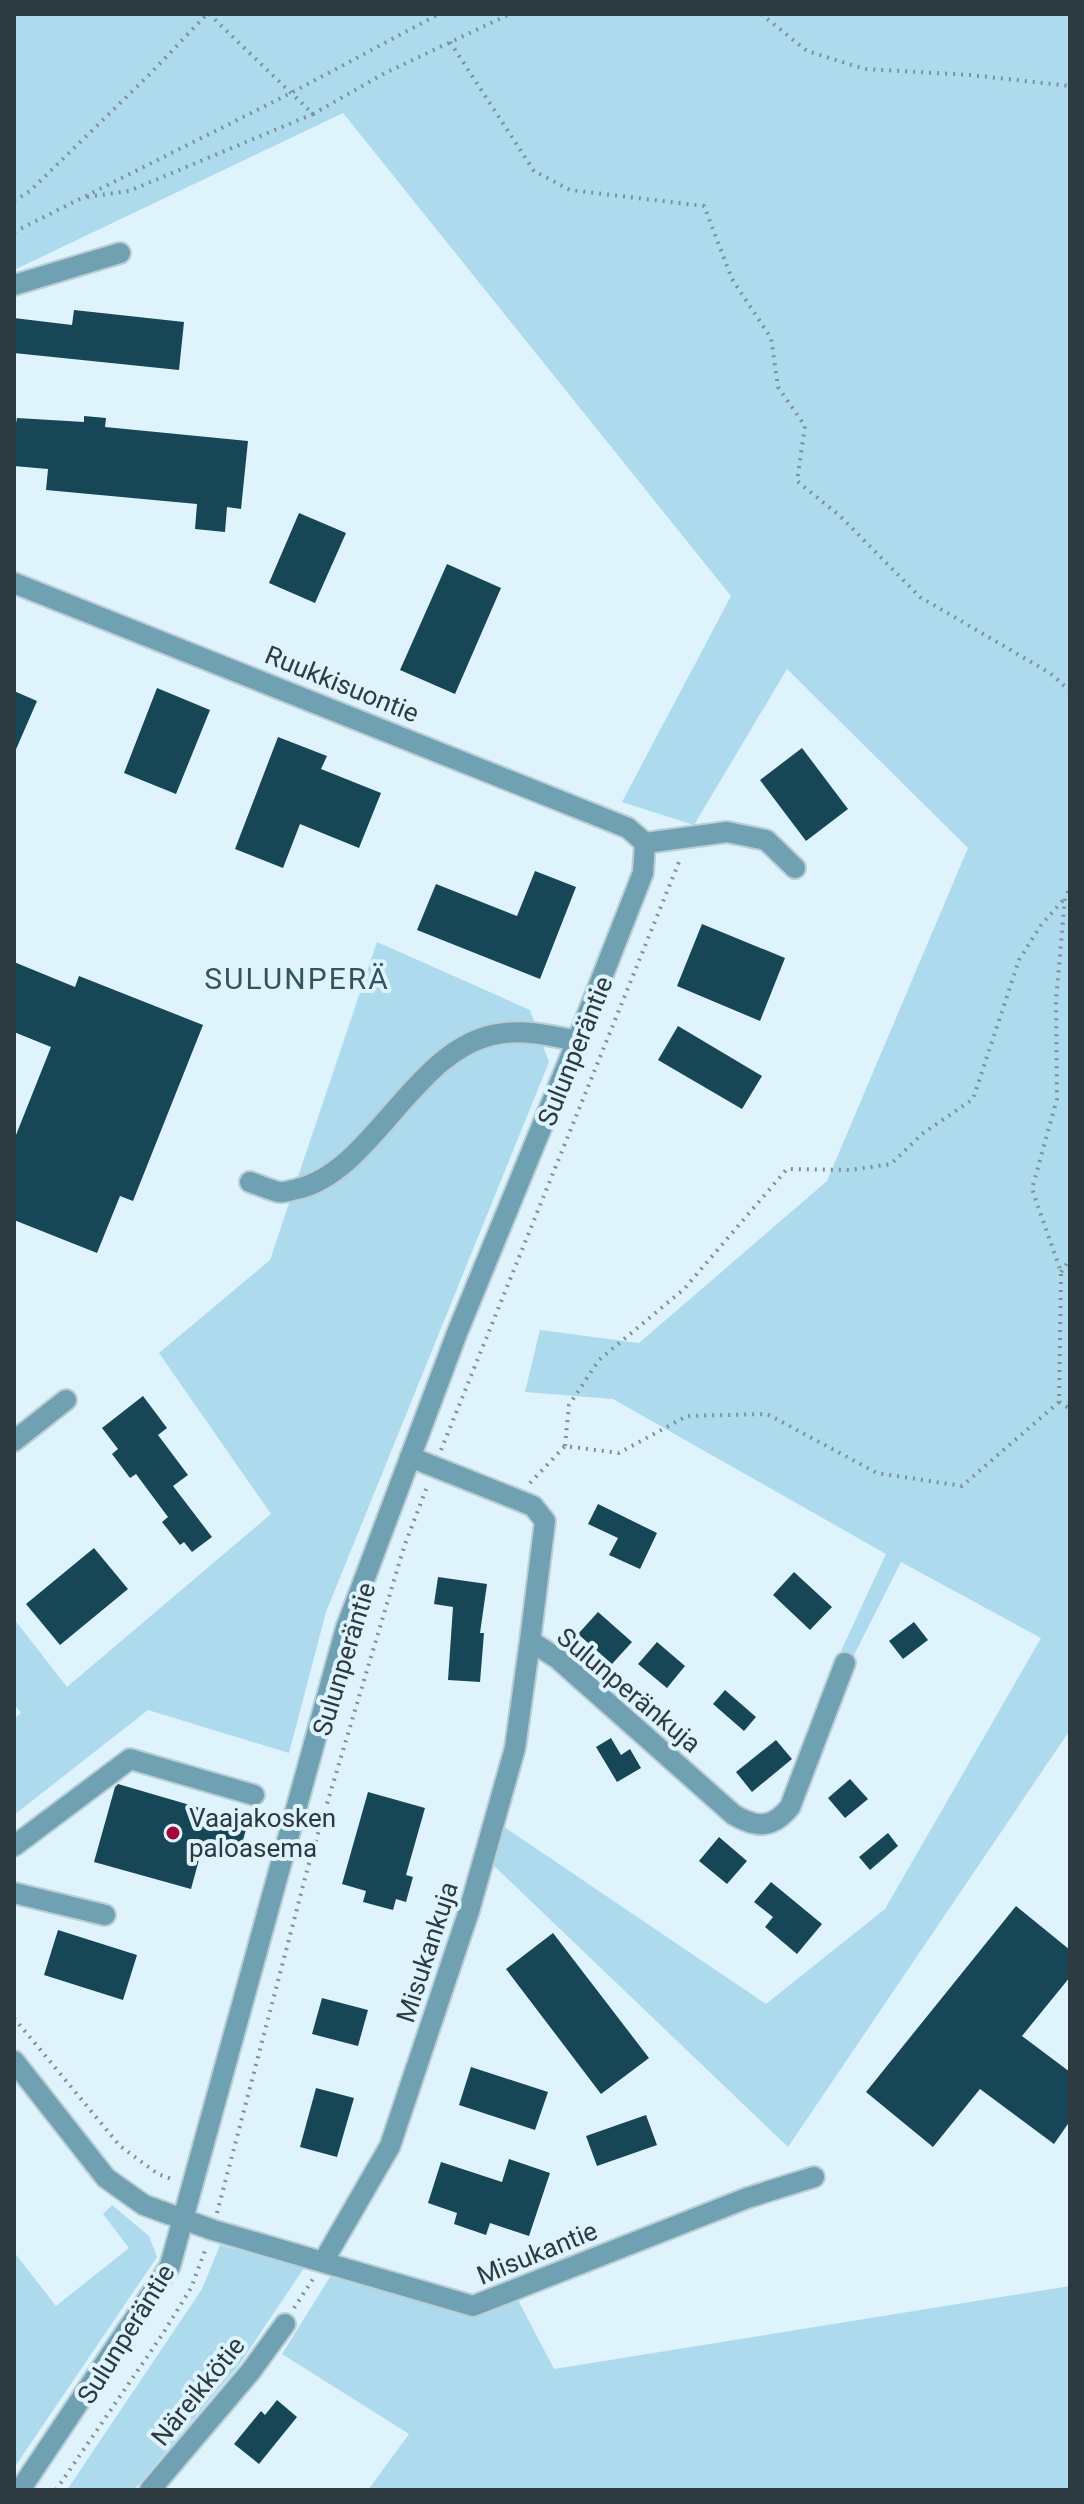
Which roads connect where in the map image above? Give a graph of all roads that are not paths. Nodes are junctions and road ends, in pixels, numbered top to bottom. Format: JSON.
{"nodes":[{"id":1,"x":120,"y":253,"type":"dead end"},
{"id":2,"x":14,"y":285,"type":"edge"},
{"id":3,"x":14,"y":583,"type":"edge"},
{"id":4,"x":645,"y":843,"type":"junction"},
{"id":5,"x":795,"y":868,"type":"dead end"},
{"id":6,"x":577,"y":1041,"type":"junction"},
{"id":7,"x":250,"y":1182,"type":"dead end"},
{"id":8,"x":66,"y":1400,"type":"dead end"},
{"id":9,"x":14,"y":1441,"type":"edge"},
{"id":10,"x":410,"y":1457,"type":"junction"},
{"id":11,"x":530,"y":1641,"type":"junction"},
{"id":12,"x":845,"y":1663,"type":"dead end"},
{"id":13,"x":254,"y":1795,"type":"dead end"},
{"id":14,"x":14,"y":1846,"type":"edge"},
{"id":15,"x":14,"y":1893,"type":"edge"},
{"id":16,"x":105,"y":1915,"type":"dead end"},
{"id":17,"x":14,"y":2061,"type":"edge"},
{"id":18,"x":814,"y":2177,"type":"dead end"},
{"id":19,"x":183,"y":2220,"type":"junction"},
{"id":20,"x":323,"y":2262,"type":"junction"},
{"id":21,"x":285,"y":2324,"type":"road end"},
{"id":22,"x":20,"y":2490,"type":"edge"},
{"id":23,"x":150,"y":2490,"type":"edge"}],
"edges":[{"from":1,"to":2,"type":"street"},
{"from":3,"to":4,"type":"street","name":"Ruukkisuontie"},
{"from":4,"to":5,"type":"street"},
{"from":4,"to":6,"type":"street","name":"Sulunperäntie"},
{"from":6,"to":7,"type":"street"},
{"from":6,"to":10,"type":"street","name":"Sulunperäntie"},
{"from":8,"to":9,"type":"street"},
{"from":10,"to":11,"type":"street","name":"Sulunperänkuja"},
{"from":10,"to":19,"type":"street","name":"Sulunperäntie"},
{"from":11,"to":12,"type":"street","name":"Sulunperänkuja"},
{"from":11,"to":20,"type":"street","name":"Misukankuja"},
{"from":13,"to":14,"type":"street"},
{"from":15,"to":16,"type":"street"},
{"from":17,"to":19,"type":"street","name":"Misukantie"},
{"from":18,"to":20,"type":"street","name":"Misukantie"},
{"from":19,"to":20,"type":"street","name":"Misukantie"},
{"from":19,"to":22,"type":"street","name":"Sulunperäntie"},
{"from":21,"to":23,"type":"street","name":"Näreikkötie"}]}
